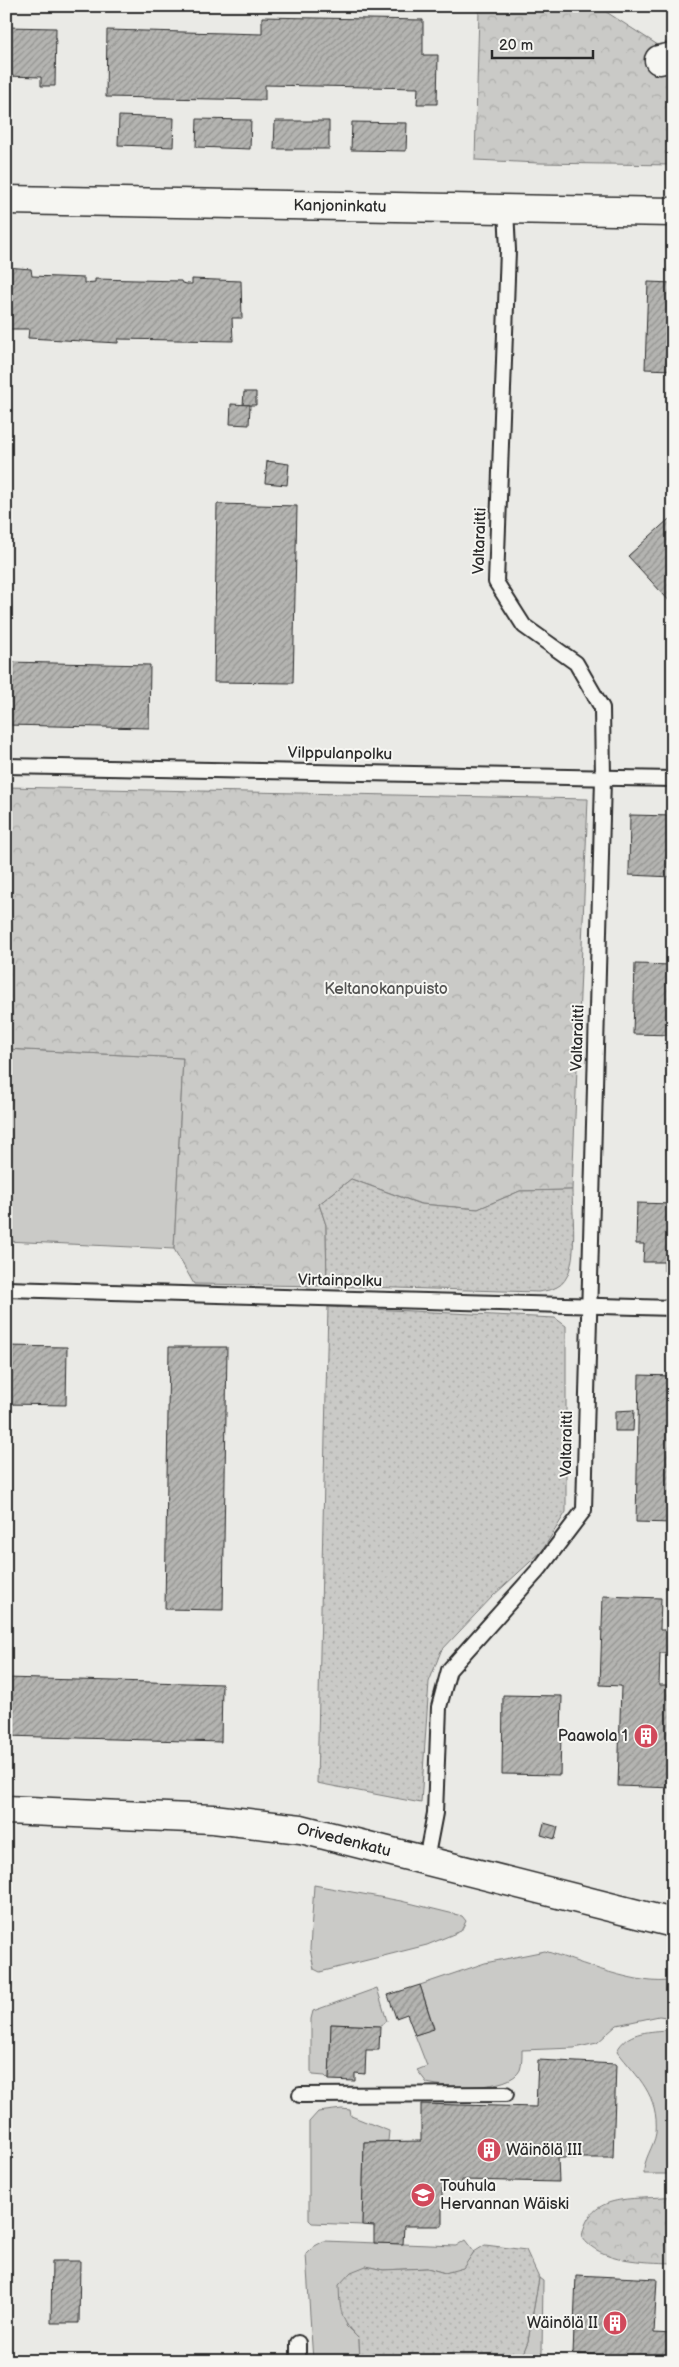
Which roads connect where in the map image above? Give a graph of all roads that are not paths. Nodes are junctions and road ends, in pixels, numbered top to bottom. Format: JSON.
{"nodes":[{"id":1,"x":6,"y":200,"type":"edge"},
{"id":2,"x":506,"y":208,"type":"junction"},
{"id":3,"x":673,"y":212,"type":"edge"},
{"id":4,"x":6,"y":766,"type":"edge"},
{"id":5,"x":602,"y":778,"type":"junction"},
{"id":6,"x":673,"y":779,"type":"edge"},
{"id":7,"x":6,"y":1289,"type":"edge"},
{"id":8,"x":588,"y":1305,"type":"junction"},
{"id":9,"x":673,"y":1308,"type":"edge"},
{"id":10,"x":6,"y":1810,"type":"edge"},
{"id":11,"x":426,"y":1860,"type":"junction"},
{"id":12,"x":673,"y":1923,"type":"edge"},
{"id":13,"x":506,"y":2094,"type":"dead end"},
{"id":14,"x":300,"y":2095,"type":"dead end"},
{"id":15,"x":298,"y":2343,"type":"dead end"},
{"id":16,"x":298,"y":2361,"type":"edge"}],
"edges":[{"from":1,"to":2,"type":"street","name":"Kanjoninkatu"},
{"from":2,"to":3,"type":"street","name":"Kanjoninkatu"},
{"from":2,"to":5,"type":"lane","name":"Valtaraitti"},
{"from":4,"to":5,"type":"lane","name":"Vilppulanpolku"},
{"from":5,"to":6,"type":"lane","name":"Vilppulanpolku"},
{"from":5,"to":8,"type":"lane","name":"Valtaraitti"},
{"from":7,"to":8,"type":"lane","name":"Virtainpolku"},
{"from":8,"to":9,"type":"lane","name":"Virtainpolku"},
{"from":8,"to":11,"type":"lane","name":"Valtaraitti"},
{"from":10,"to":11,"type":"street","name":"Orivedenkatu"},
{"from":11,"to":12,"type":"street","name":"Orivedenkatu"},
{"from":13,"to":14,"type":"lane"},
{"from":15,"to":16,"type":"lane"}]}
